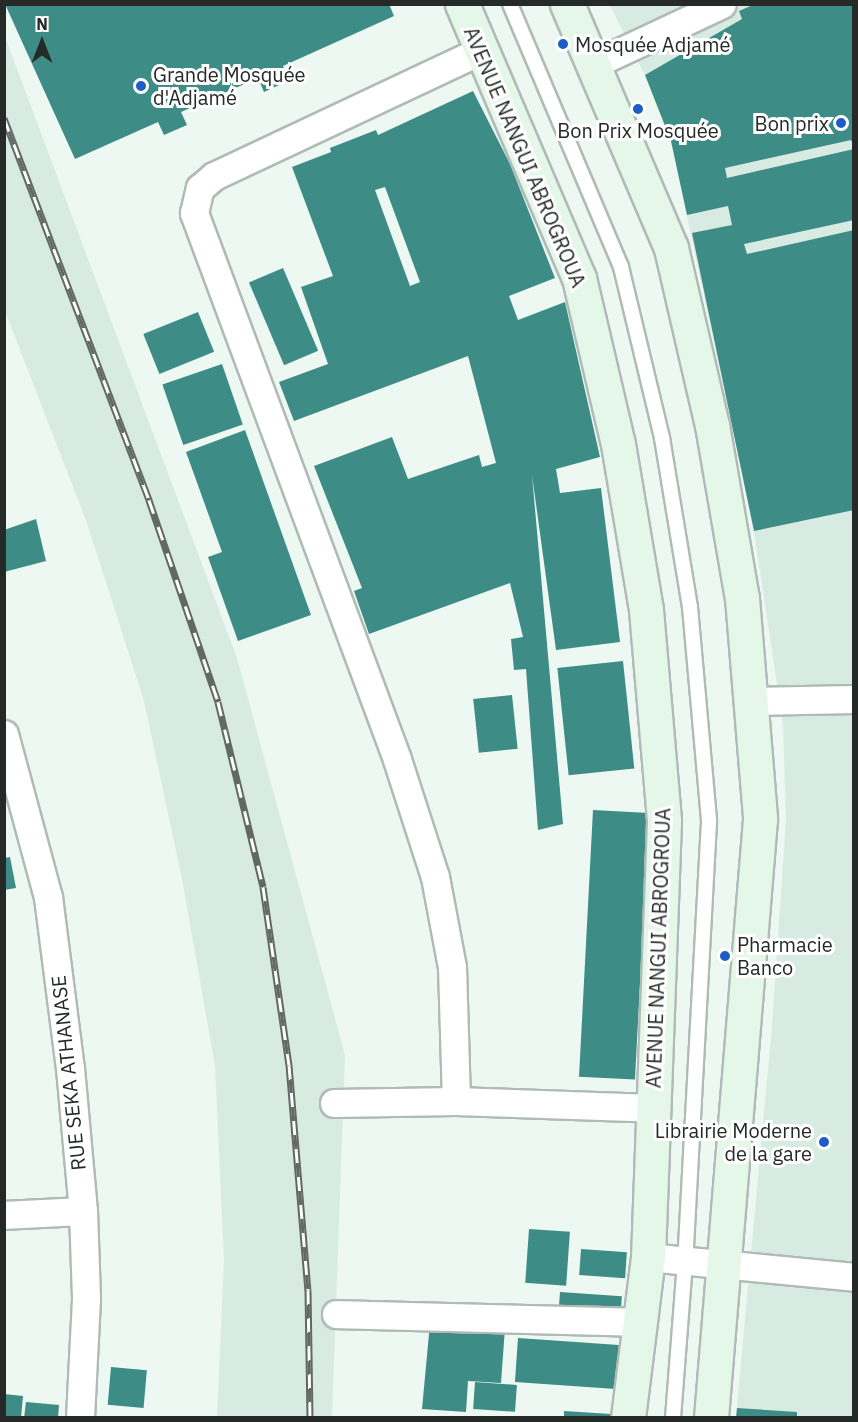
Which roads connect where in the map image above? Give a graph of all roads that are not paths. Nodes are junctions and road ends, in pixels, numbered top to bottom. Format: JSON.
{"nodes":[{"id":1,"x":462,"y":4,"type":"edge"},
{"id":2,"x":510,"y":4,"type":"edge"},
{"id":3,"x":567,"y":4,"type":"edge"},
{"id":4,"x":722,"y":4,"type":"edge"},
{"id":5,"x":482,"y":50,"type":"junction"},
{"id":6,"x":594,"y":64,"type":"junction"},
{"id":7,"x":854,"y":699,"type":"edge"},
{"id":8,"x":751,"y":701,"type":"junction"},
{"id":9,"x":4,"y":734,"type":"edge"},
{"id":10,"x":456,"y":1101,"type":"junction"},
{"id":11,"x":334,"y":1102,"type":"dead end"},
{"id":12,"x":653,"y":1108,"type":"junction"},
{"id":13,"x":83,"y":1211,"type":"junction"},
{"id":14,"x":4,"y":1215,"type":"edge"},
{"id":15,"x":648,"y":1257,"type":"junction"},
{"id":16,"x":685,"y":1262,"type":"junction"},
{"id":17,"x":723,"y":1263,"type":"junction"},
{"id":18,"x":854,"y":1277,"type":"edge"},
{"id":19,"x":336,"y":1314,"type":"dead end"},
{"id":20,"x":640,"y":1322,"type":"junction"},
{"id":21,"x":80,"y":1418,"type":"edge"},
{"id":22,"x":628,"y":1418,"type":"edge"},
{"id":23,"x":673,"y":1418,"type":"edge"},
{"id":24,"x":711,"y":1418,"type":"edge"}],
"edges":[{"from":1,"to":5,"type":"street","name":"AVENUE NANGUI ABROGROUA"},
{"from":2,"to":16,"type":"lane"},
{"from":3,"to":6,"type":"street"},
{"from":4,"to":6,"type":"street"},
{"from":5,"to":10,"type":"street"},
{"from":5,"to":12,"type":"street","name":"AVENUE NANGUI ABROGROUA"},
{"from":6,"to":8,"type":"street"},
{"from":7,"to":8,"type":"street"},
{"from":8,"to":17,"type":"street"},
{"from":9,"to":13,"type":"street","name":"RUE SEKA ATHANASE"},
{"from":10,"to":11,"type":"street"},
{"from":10,"to":12,"type":"street"},
{"from":12,"to":15,"type":"street","name":"AVENUE NANGUI ABROGROUA"},
{"from":13,"to":14,"type":"street"},
{"from":13,"to":21,"type":"street","name":"RUE SEKA ATHANASE"},
{"from":15,"to":16,"type":"street"},
{"from":15,"to":20,"type":"street","name":"AVENUE NANGUI ABROGROUA"},
{"from":16,"to":17,"type":"street"},
{"from":16,"to":23,"type":"lane"},
{"from":17,"to":18,"type":"street"},
{"from":17,"to":24,"type":"street"},
{"from":19,"to":20,"type":"street"},
{"from":20,"to":22,"type":"street","name":"AVENUE NANGUI ABROGROUA"}]}
